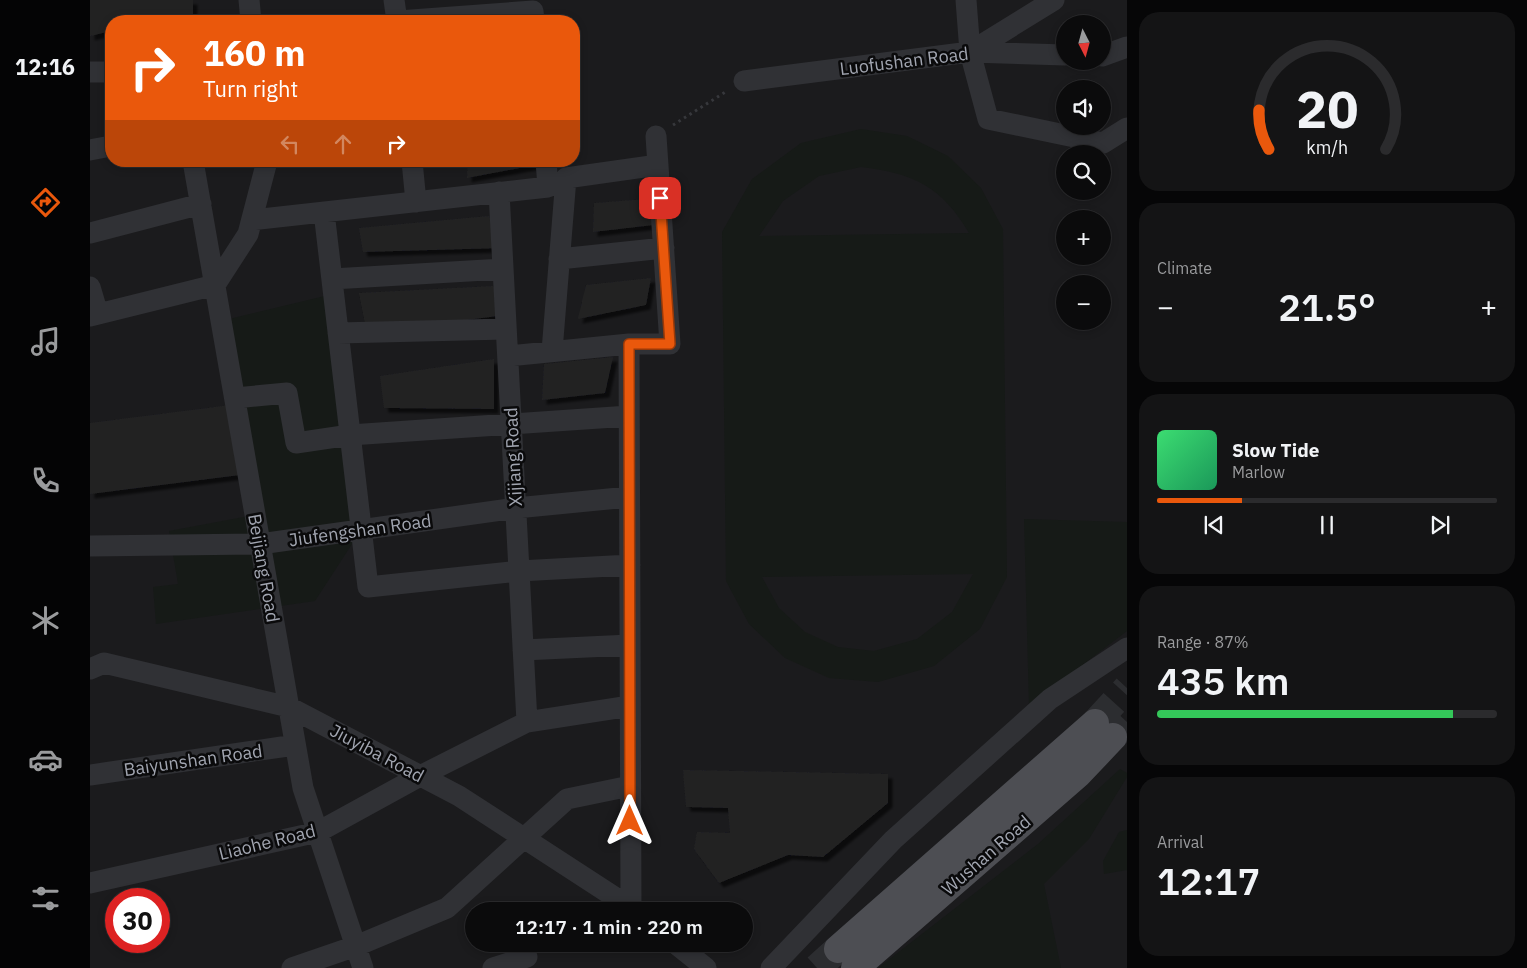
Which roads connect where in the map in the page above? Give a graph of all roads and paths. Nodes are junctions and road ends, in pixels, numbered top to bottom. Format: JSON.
{"nodes":[{"id":1,"x":248,"y":0,"type":"edge"},
{"id":2,"x":394,"y":0,"type":"edge"},
{"id":3,"x":966,"y":0,"type":"edge"},
{"id":4,"x":1054,"y":0,"type":"edge"},
{"id":5,"x":250,"y":15,"type":"edge"},
{"id":6,"x":396,"y":15,"type":"edge"},
{"id":7,"x":479,"y":15,"type":"edge"},
{"id":8,"x":533,"y":15,"type":"edge"},
{"id":9,"x":1127,"y":47,"type":"edge"},
{"id":10,"x":970,"y":52,"type":"junction"},
{"id":11,"x":1111,"y":53,"type":"edge"},
{"id":12,"x":1056,"y":55,"type":"edge"},
{"id":13,"x":90,"y":72,"type":"edge"},
{"id":14,"x":105,"y":72,"type":"edge"},
{"id":15,"x":744,"y":81,"type":"joint"},
{"id":16,"x":1127,"y":128,"type":"edge"},
{"id":17,"x":656,"y":136,"type":"joint"},
{"id":18,"x":105,"y":147,"type":"edge"},
{"id":19,"x":90,"y":150,"type":"edge"},
{"id":20,"x":658,"y":165,"type":"junction"},
{"id":21,"x":194,"y":167,"type":"edge"},
{"id":22,"x":265,"y":167,"type":"edge"},
{"id":23,"x":413,"y":167,"type":"edge"},
{"id":24,"x":546,"y":167,"type":"edge"},
{"id":25,"x":499,"y":192,"type":"junction"},
{"id":26,"x":416,"y":202,"type":"junction"},
{"id":27,"x":201,"y":204,"type":"junction"},
{"id":28,"x":324,"y":212,"type":"junction"},
{"id":29,"x":252,"y":220,"type":"junction"},
{"id":30,"x":90,"y":233,"type":"edge"},
{"id":31,"x":664,"y":248,"type":"junction"},
{"id":32,"x":559,"y":259,"type":"junction"},
{"id":33,"x":503,"y":269,"type":"junction"},
{"id":34,"x":332,"y":279,"type":"junction"},
{"id":35,"x":215,"y":285,"type":"junction"},
{"id":36,"x":90,"y":287,"type":"edge"},
{"id":37,"x":94,"y":315,"type":"edge"},
{"id":38,"x":506,"y":329,"type":"junction"},
{"id":39,"x":338,"y":334,"type":"junction"},
{"id":40,"x":629,"y":344,"type":"junction"},
{"id":41,"x":552,"y":352,"type":"junction"},
{"id":42,"x":508,"y":356,"type":"junction"},
{"id":43,"x":235,"y":398,"type":"junction"},
{"id":44,"x":629,"y":416,"type":"junction"},
{"id":45,"x":511,"y":426,"type":"junction"},
{"id":46,"x":350,"y":435,"type":"junction"},
{"id":47,"x":629,"y":497,"type":"junction"},
{"id":48,"x":516,"y":508,"type":"junction"},
{"id":49,"x":362,"y":530,"type":"junction"},
{"id":50,"x":260,"y":544,"type":"junction"},
{"id":51,"x":90,"y":546,"type":"edge"},
{"id":52,"x":630,"y":565,"type":"junction"},
{"id":53,"x":519,"y":571,"type":"junction"},
{"id":54,"x":630,"y":645,"type":"junction"},
{"id":55,"x":1127,"y":648,"type":"edge"},
{"id":56,"x":523,"y":650,"type":"junction"},
{"id":57,"x":90,"y":669,"type":"edge"},
{"id":58,"x":630,"y":706,"type":"junction"},
{"id":59,"x":289,"y":707,"type":"junction"},
{"id":60,"x":527,"y":722,"type":"junction"},
{"id":61,"x":1104,"y":730,"type":"tunnel mouth"},
{"id":62,"x":295,"y":745,"type":"junction"},
{"id":63,"x":90,"y":776,"type":"edge"},
{"id":64,"x":420,"y":776,"type":"junction"},
{"id":65,"x":630,"y":786,"type":"junction"},
{"id":66,"x":318,"y":832,"type":"junction"},
{"id":67,"x":524,"y":838,"type":"junction"},
{"id":68,"x":90,"y":883,"type":"edge"},
{"id":69,"x":622,"y":902,"type":"edge"},
{"id":70,"x":633,"y":902,"type":"edge"},
{"id":71,"x":356,"y":946,"type":"junction"},
{"id":72,"x":686,"y":952,"type":"edge"},
{"id":73,"x":527,"y":957,"type":"dead end"},
{"id":74,"x":846,"y":958,"type":"tunnel mouth"},
{"id":75,"x":292,"y":968,"type":"edge"},
{"id":76,"x":363,"y":968,"type":"edge"},
{"id":77,"x":493,"y":968,"type":"edge"},
{"id":78,"x":706,"y":968,"type":"edge"},
{"id":79,"x":771,"y":968,"type":"edge"}],
"edges":[{"from":1,"to":5,"type":"street"},
{"from":2,"to":6,"type":"street"},
{"from":3,"to":10,"type":"street"},
{"from":4,"to":10,"type":"street"},
{"from":7,"to":8,"type":"street"},
{"from":9,"to":11,"type":"street"},
{"from":10,"to":12,"type":"street","name":"Luofushan Road"},
{"from":10,"to":15,"type":"street","name":"Luofushan Road"},
{"from":10,"to":16,"type":"street"},
{"from":13,"to":14,"type":"street"},
{"from":15,"to":17,"type":"path"},
{"from":17,"to":20,"type":"street"},
{"from":18,"to":19,"type":"street"},
{"from":20,"to":31,"type":"street"},
{"from":20,"to":32,"type":"street"},
{"from":21,"to":27,"type":"street","name":"Beijiang Road"},
{"from":22,"to":29,"type":"street"},
{"from":23,"to":26,"type":"street"},
{"from":24,"to":25,"type":"street"},
{"from":25,"to":26,"type":"street"},
{"from":25,"to":33,"type":"street","name":"Xijiang Road"},
{"from":26,"to":28,"type":"street"},
{"from":27,"to":30,"type":"street"},
{"from":27,"to":35,"type":"street","name":"Beijiang Road"},
{"from":28,"to":29,"type":"street"},
{"from":28,"to":34,"type":"street"},
{"from":29,"to":35,"type":"street"},
{"from":31,"to":32,"type":"street"},
{"from":31,"to":40,"type":"street"},
{"from":32,"to":41,"type":"street"},
{"from":33,"to":34,"type":"street"},
{"from":33,"to":38,"type":"street","name":"Xijiang Road"},
{"from":34,"to":39,"type":"street"},
{"from":35,"to":37,"type":"street"},
{"from":35,"to":43,"type":"street","name":"Beijiang Road"},
{"from":36,"to":37,"type":"street"},
{"from":38,"to":39,"type":"street"},
{"from":38,"to":42,"type":"street","name":"Xijiang Road"},
{"from":39,"to":46,"type":"street"},
{"from":40,"to":41,"type":"street"},
{"from":40,"to":44,"type":"street"},
{"from":41,"to":42,"type":"street"},
{"from":42,"to":45,"type":"street","name":"Xijiang Road"},
{"from":43,"to":46,"type":"street"},
{"from":43,"to":50,"type":"street","name":"Beijiang Road"},
{"from":44,"to":45,"type":"street"},
{"from":44,"to":47,"type":"street"},
{"from":45,"to":46,"type":"street"},
{"from":45,"to":48,"type":"street","name":"Xijiang Road"},
{"from":46,"to":49,"type":"street"},
{"from":47,"to":48,"type":"street","name":"Jiufengshan Road"},
{"from":47,"to":52,"type":"street"},
{"from":48,"to":49,"type":"street","name":"Jiufengshan Road"},
{"from":48,"to":53,"type":"street","name":"Xijiang Road"},
{"from":49,"to":50,"type":"street","name":"Jiufengshan Road"},
{"from":49,"to":53,"type":"street"},
{"from":50,"to":51,"type":"street","name":"Jiufengshan Road"},
{"from":50,"to":59,"type":"street","name":"Beijiang Road"},
{"from":52,"to":53,"type":"street"},
{"from":52,"to":54,"type":"street"},
{"from":53,"to":56,"type":"street","name":"Xijiang Road"},
{"from":54,"to":56,"type":"street"},
{"from":54,"to":58,"type":"street"},
{"from":55,"to":79,"type":"street"},
{"from":56,"to":60,"type":"street","name":"Xijiang Road"},
{"from":57,"to":59,"type":"street","name":"Jiuyiba Road"},
{"from":58,"to":60,"type":"street","name":"Liaohe Road"},
{"from":58,"to":65,"type":"street"},
{"from":59,"to":62,"type":"street","name":"Beijiang Road"},
{"from":59,"to":64,"type":"street","name":"Jiuyiba Road"},
{"from":60,"to":64,"type":"street","name":"Liaohe Road"},
{"from":61,"to":74,"type":"main road","name":"Wushan Road"},
{"from":62,"to":63,"type":"street","name":"Baiyunshan Road"},
{"from":62,"to":66,"type":"street","name":"Beijiang Road"},
{"from":64,"to":66,"type":"street","name":"Liaohe Road"},
{"from":64,"to":67,"type":"street","name":"Jiuyiba Road"},
{"from":65,"to":67,"type":"street"},
{"from":65,"to":70,"type":"street"},
{"from":66,"to":68,"type":"street","name":"Liaohe Road"},
{"from":66,"to":71,"type":"street","name":"Beijiang Road"},
{"from":67,"to":69,"type":"street","name":"Jiuyiba Road"},
{"from":67,"to":71,"type":"street"},
{"from":71,"to":75,"type":"street"},
{"from":71,"to":76,"type":"street","name":"Beijiang Road"},
{"from":72,"to":78,"type":"street"},
{"from":73,"to":77,"type":"street"}]}
